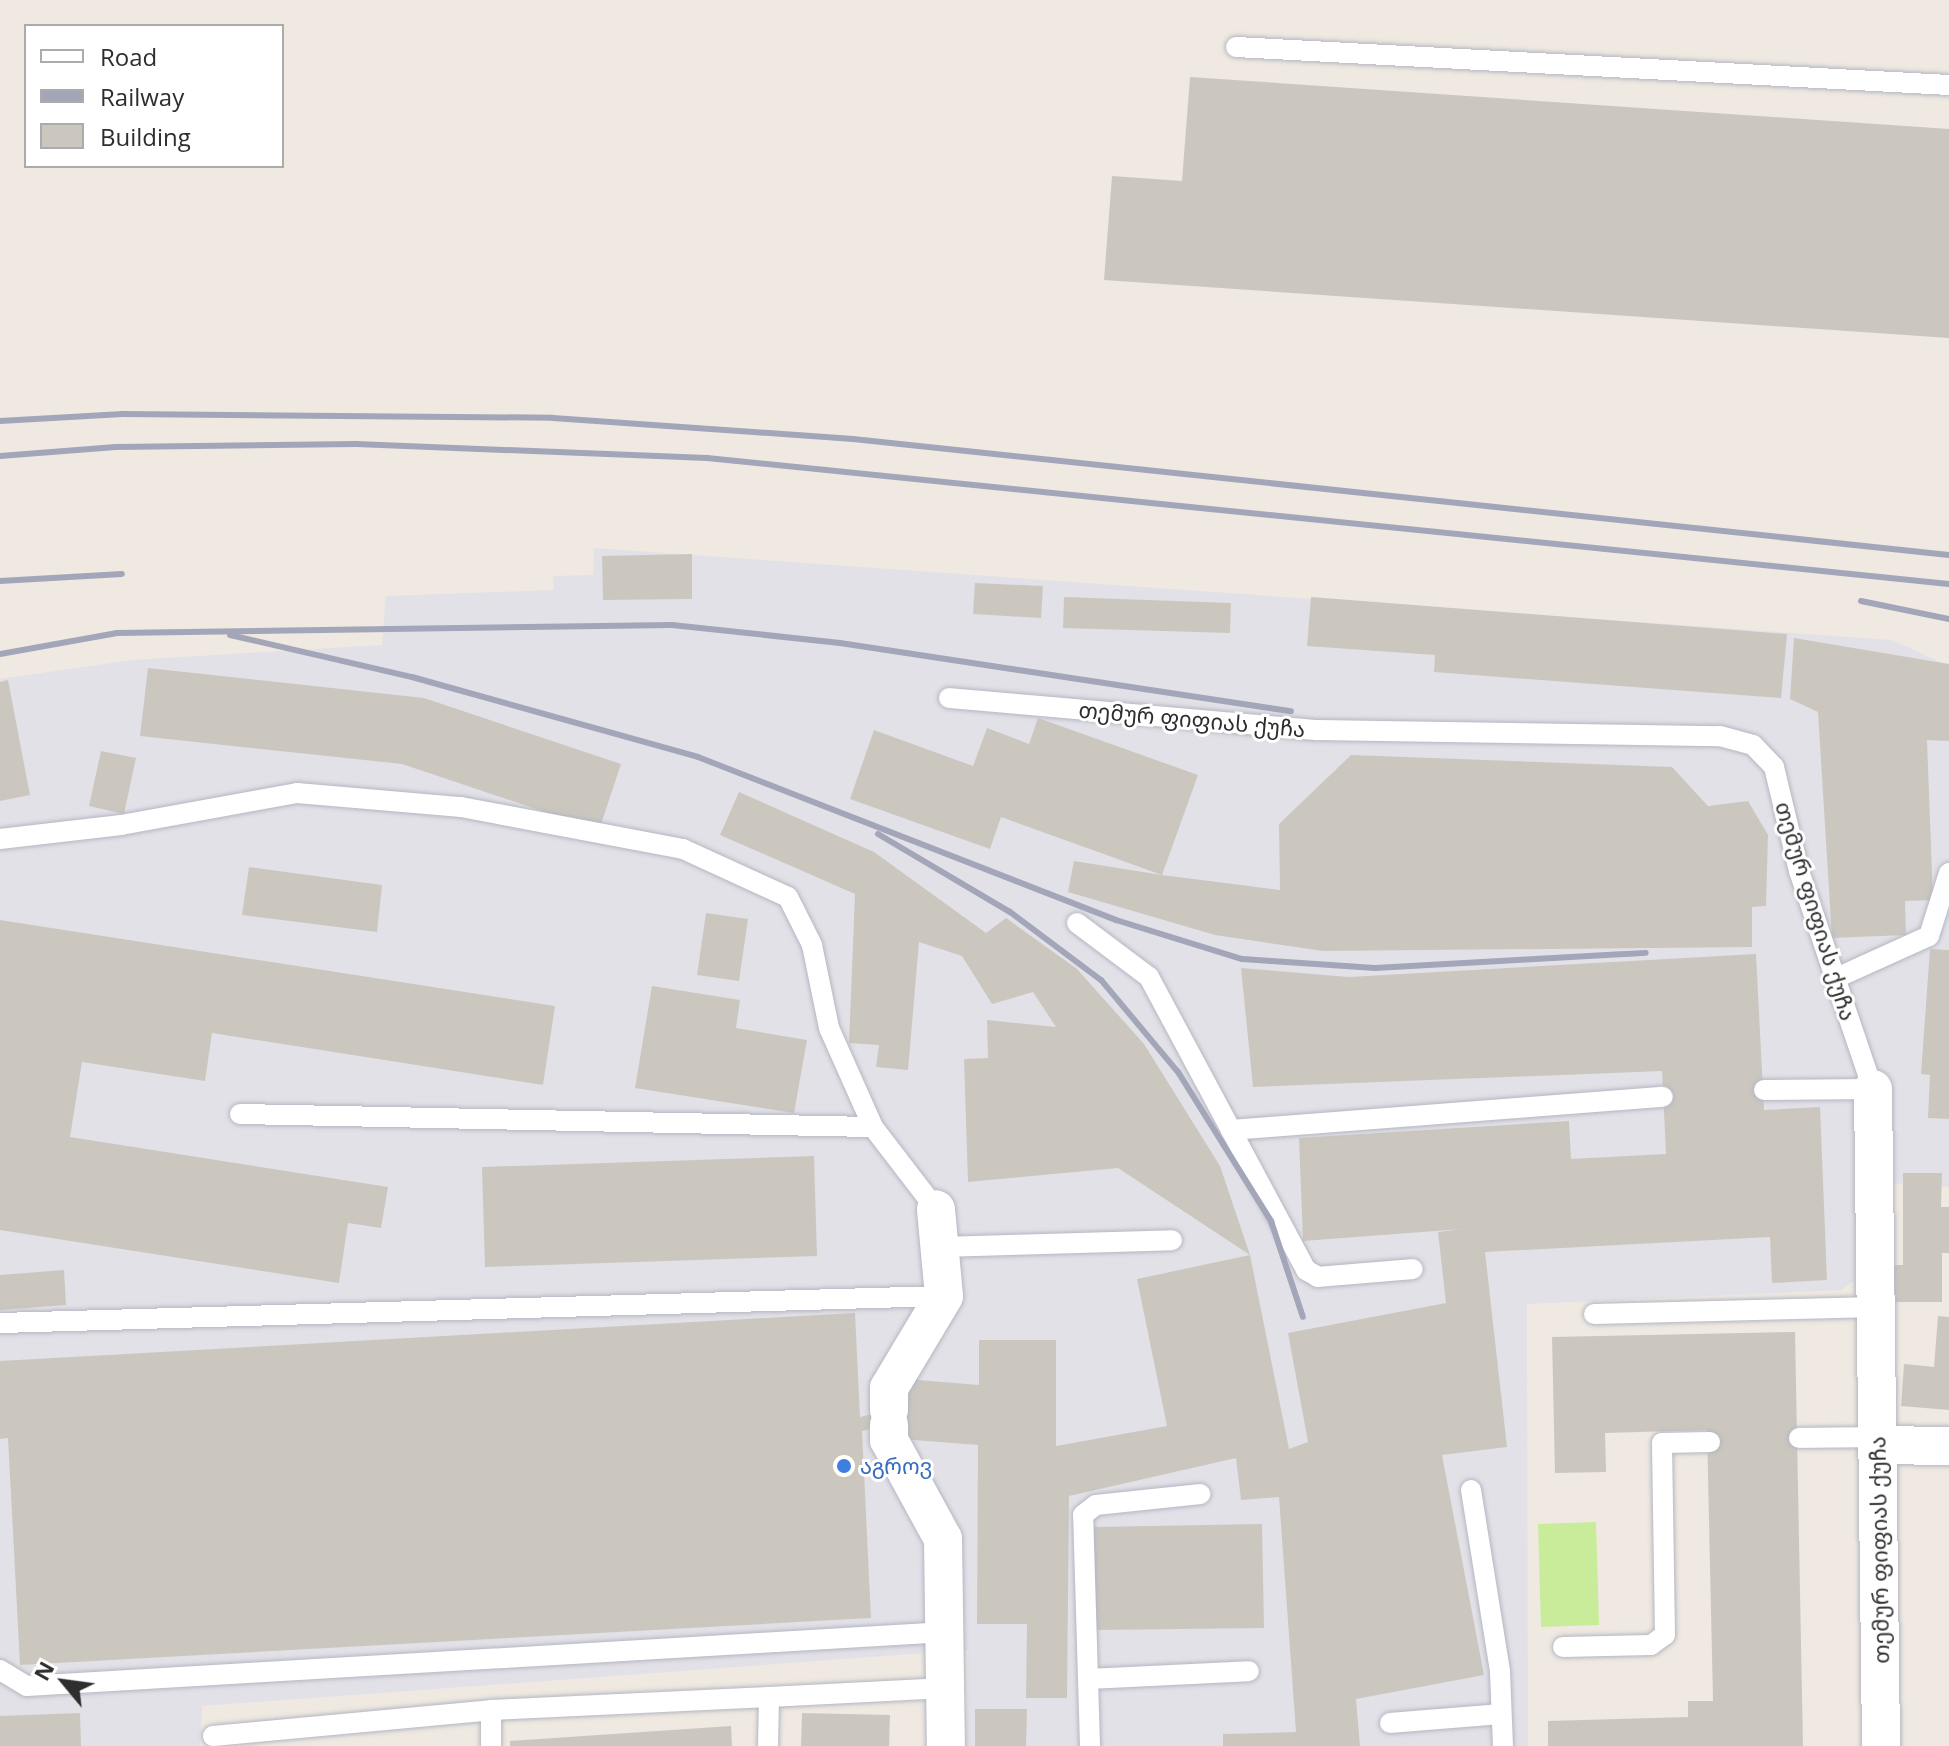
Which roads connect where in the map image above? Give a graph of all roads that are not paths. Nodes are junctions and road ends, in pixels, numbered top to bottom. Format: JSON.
{"nodes":[{"id":1,"x":1236,"y":47,"type":"dead end"},
{"id":2,"x":1949,"y":85,"type":"edge"},
{"id":3,"x":949,"y":698,"type":"dead end"},
{"id":4,"x":0,"y":839,"type":"edge"},
{"id":5,"x":1949,"y":873,"type":"edge"},
{"id":6,"x":1077,"y":923,"type":"dead end"},
{"id":7,"x":1834,"y":979,"type":"junction"},
{"id":8,"x":1873,"y":1089,"type":"junction"},
{"id":9,"x":1764,"y":1090,"type":"dead end"},
{"id":10,"x":1663,"y":1097,"type":"dead end"},
{"id":11,"x":240,"y":1114,"type":"dead end"},
{"id":12,"x":873,"y":1127,"type":"junction"},
{"id":13,"x":1231,"y":1130,"type":"junction"},
{"id":14,"x":936,"y":1209,"type":"joint"},
{"id":15,"x":1172,"y":1240,"type":"dead end"},
{"id":16,"x":942,"y":1247,"type":"junction"},
{"id":17,"x":1413,"y":1269,"type":"dead end"},
{"id":18,"x":944,"y":1296,"type":"junction"},
{"id":19,"x":1876,"y":1307,"type":"junction"},
{"id":20,"x":1594,"y":1314,"type":"dead end"},
{"id":21,"x":0,"y":1323,"type":"edge"},
{"id":22,"x":1799,"y":1438,"type":"dead end"},
{"id":23,"x":1878,"y":1441,"type":"junction"},
{"id":24,"x":1710,"y":1442,"type":"dead end"},
{"id":25,"x":1949,"y":1446,"type":"edge"},
{"id":26,"x":1471,"y":1490,"type":"dead end"},
{"id":27,"x":1200,"y":1494,"type":"dead end"},
{"id":28,"x":946,"y":1632,"type":"junction"},
{"id":29,"x":1563,"y":1647,"type":"dead end"},
{"id":30,"x":0,"y":1670,"type":"edge"},
{"id":31,"x":1249,"y":1671,"type":"dead end"},
{"id":32,"x":1088,"y":1679,"type":"junction"},
{"id":33,"x":946,"y":1688,"type":"junction"},
{"id":34,"x":769,"y":1697,"type":"junction"},
{"id":35,"x":491,"y":1710,"type":"junction"},
{"id":36,"x":1501,"y":1714,"type":"junction"},
{"id":37,"x":1390,"y":1723,"type":"dead end"},
{"id":38,"x":213,"y":1736,"type":"dead end"},
{"id":39,"x":491,"y":1746,"type":"edge"},
{"id":40,"x":768,"y":1746,"type":"edge"},
{"id":41,"x":946,"y":1746,"type":"edge"},
{"id":42,"x":1090,"y":1746,"type":"edge"},
{"id":43,"x":1503,"y":1746,"type":"edge"},
{"id":44,"x":1881,"y":1746,"type":"edge"}],
"edges":[{"from":1,"to":2,"type":"lane"},
{"from":3,"to":7,"type":"lane","name":"თემურ ფიფიას ქუჩა"},
{"from":4,"to":12,"type":"lane"},
{"from":5,"to":7,"type":"lane"},
{"from":6,"to":13,"type":"lane"},
{"from":7,"to":8,"type":"lane","name":"თემურ ფიფიას ქუჩა"},
{"from":8,"to":9,"type":"lane"},
{"from":8,"to":19,"type":"street","name":"თემურ ფიფიას ქუჩა"},
{"from":10,"to":13,"type":"lane"},
{"from":11,"to":12,"type":"lane"},
{"from":12,"to":14,"type":"lane"},
{"from":13,"to":17,"type":"lane"},
{"from":14,"to":16,"type":"street"},
{"from":15,"to":16,"type":"lane"},
{"from":16,"to":18,"type":"street"},
{"from":18,"to":21,"type":"lane"},
{"from":18,"to":28,"type":"street"},
{"from":19,"to":20,"type":"lane"},
{"from":19,"to":23,"type":"street","name":"თემურ ფიფიას ქუჩა"},
{"from":22,"to":23,"type":"lane"},
{"from":23,"to":25,"type":"street"},
{"from":23,"to":44,"type":"street","name":"თემურ ფიფიას ქუჩა"},
{"from":24,"to":29,"type":"lane"},
{"from":26,"to":36,"type":"lane"},
{"from":27,"to":32,"type":"lane"},
{"from":28,"to":30,"type":"lane"},
{"from":28,"to":33,"type":"street"},
{"from":31,"to":32,"type":"lane"},
{"from":32,"to":42,"type":"lane"},
{"from":33,"to":34,"type":"lane"},
{"from":33,"to":41,"type":"street"},
{"from":34,"to":35,"type":"lane"},
{"from":34,"to":40,"type":"lane"},
{"from":35,"to":38,"type":"lane"},
{"from":35,"to":39,"type":"lane"},
{"from":36,"to":37,"type":"lane"},
{"from":36,"to":43,"type":"lane"}]}
